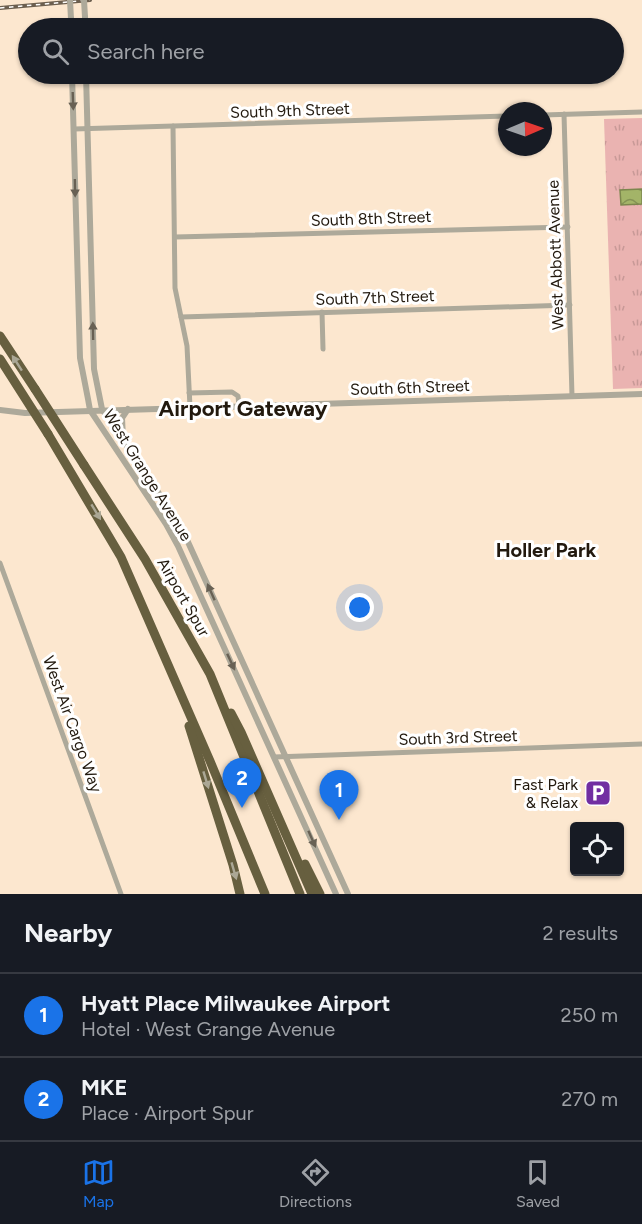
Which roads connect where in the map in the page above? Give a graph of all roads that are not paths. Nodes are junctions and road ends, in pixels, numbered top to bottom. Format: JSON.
{"nodes":[{"id":1,"x":70,"y":0,"type":"edge"},
{"id":2,"x":84,"y":0,"type":"edge"},
{"id":3,"x":71,"y":18,"type":"edge"},
{"id":4,"x":85,"y":18,"type":"edge"},
{"id":5,"x":72,"y":84,"type":"edge"},
{"id":6,"x":86,"y":84,"type":"edge"},
{"id":7,"x":642,"y":112,"type":"edge"},
{"id":8,"x":564,"y":114,"type":"junction"},
{"id":9,"x":552,"y":115,"type":"edge"},
{"id":10,"x":498,"y":116,"type":"edge"},
{"id":11,"x":173,"y":126,"type":"junction"},
{"id":12,"x":74,"y":129,"type":"junction"},
{"id":13,"x":87,"y":129,"type":"junction"},
{"id":14,"x":568,"y":227,"type":"junction"},
{"id":15,"x":175,"y":237,"type":"junction"},
{"id":16,"x":91,"y":244,"type":"junction"},
{"id":17,"x":77,"y":245,"type":"junction"},
{"id":18,"x":570,"y":305,"type":"junction"},
{"id":19,"x":322,"y":312,"type":"junction"},
{"id":20,"x":181,"y":317,"type":"junction"},
{"id":21,"x":0,"y":336,"type":"edge"},
{"id":22,"x":323,"y":349,"type":"dead end"},
{"id":23,"x":80,"y":358,"type":"junction"},
{"id":24,"x":94,"y":358,"type":"junction"},
{"id":25,"x":0,"y":359,"type":"edge"},
{"id":26,"x":189,"y":393,"type":"junction"},
{"id":27,"x":642,"y":394,"type":"edge"},
{"id":28,"x":572,"y":396,"type":"junction"},
{"id":29,"x":239,"y":405,"type":"junction"},
{"id":30,"x":190,"y":407,"type":"junction"},
{"id":31,"x":128,"y":409,"type":"junction"},
{"id":32,"x":0,"y":410,"type":"edge"},
{"id":33,"x":90,"y":410,"type":"junction"},
{"id":34,"x":102,"y":410,"type":"junction"},
{"id":35,"x":123,"y":442,"type":"junction"},
{"id":36,"x":0,"y":563,"type":"edge"},
{"id":37,"x":198,"y":564,"type":"junction"},
{"id":38,"x":188,"y":568,"type":"junction"},
{"id":39,"x":210,"y":674,"type":"junction"},
{"id":40,"x":176,"y":684,"type":"junction"},
{"id":41,"x":267,"y":715,"type":"junction"},
{"id":42,"x":257,"y":720,"type":"junction"},
{"id":43,"x":642,"y":744,"type":"edge"},
{"id":44,"x":286,"y":756,"type":"junction"},
{"id":45,"x":274,"y":757,"type":"junction"},
{"id":46,"x":280,"y":819,"type":"junction"},
{"id":47,"x":121,"y":894,"type":"edge"},
{"id":48,"x":240,"y":894,"type":"edge"},
{"id":49,"x":265,"y":894,"type":"edge"},
{"id":50,"x":300,"y":894,"type":"edge"},
{"id":51,"x":312,"y":894,"type":"edge"},
{"id":52,"x":320,"y":894,"type":"edge"},
{"id":53,"x":336,"y":894,"type":"edge"},
{"id":54,"x":348,"y":894,"type":"edge"}],
"edges":[{"from":1,"to":3,"type":"street","bridge":true},
{"from":2,"to":4,"type":"street","bridge":true},
{"from":5,"to":12,"type":"street","name":"West Grange Avenue","one_way":true},
{"from":6,"to":13,"type":"street","name":"West Grange Avenue"},
{"from":7,"to":8,"type":"street"},
{"from":8,"to":9,"type":"street"},
{"from":8,"to":14,"type":"street","name":"West Abbott Avenue"},
{"from":10,"to":11,"type":"street","name":"South 9th Street"},
{"from":11,"to":13,"type":"street","name":"South 9th Street"},
{"from":11,"to":15,"type":"street"},
{"from":12,"to":13,"type":"street","name":"South 9th Street"},
{"from":12,"to":17,"type":"street","name":"West Grange Avenue","one_way":true},
{"from":13,"to":16,"type":"street","name":"West Grange Avenue"},
{"from":14,"to":15,"type":"street","name":"South 8th Street"},
{"from":14,"to":18,"type":"street","name":"West Abbott Avenue"},
{"from":15,"to":20,"type":"street"},
{"from":16,"to":17,"type":"street"},
{"from":24,"to":16,"type":"street","name":"West Grange Avenue","one_way":true},
{"from":17,"to":23,"type":"street","name":"West Grange Avenue"},
{"from":18,"to":19,"type":"street","name":"South 7th Street"},
{"from":18,"to":28,"type":"street","name":"West Abbott Avenue"},
{"from":19,"to":20,"type":"street","name":"South 7th Street"},
{"from":19,"to":22,"type":"street"},
{"from":20,"to":26,"type":"street"},
{"from":39,"to":21,"type":"highway","name":"Airport Spur","one_way":true,"bridge":true},
{"from":23,"to":24,"type":"street"},
{"from":23,"to":33,"type":"street","name":"West Grange Avenue"},
{"from":24,"to":34,"type":"street","name":"West Grange Avenue"},
{"from":25,"to":40,"type":"highway","one_way":true,"bridge":true},
{"from":26,"to":29,"type":"street"},
{"from":26,"to":30,"type":"street"},
{"from":27,"to":28,"type":"street","name":"South 6th Street"},
{"from":28,"to":29,"type":"street","name":"South 6th Street"},
{"from":29,"to":30,"type":"street","name":"South 6th Street"},
{"from":30,"to":31,"type":"street","name":"South 6th Street"},
{"from":31,"to":34,"type":"street","name":"South 6th Street"},
{"from":31,"to":35,"type":"street"},
{"from":32,"to":33,"type":"street","name":"South 6th Street"},
{"from":33,"to":34,"type":"street","name":"South 6th Street"},
{"from":33,"to":38,"type":"street","name":"West Grange Avenue"},
{"from":34,"to":35,"type":"street","name":"West Grange Avenue"},
{"from":35,"to":37,"type":"street","name":"West Grange Avenue"},
{"from":36,"to":47,"type":"street","name":"West Air Cargo Way"},
{"from":37,"to":38,"type":"street"},
{"from":41,"to":37,"type":"street","name":"West Grange Avenue","one_way":true},
{"from":38,"to":42,"type":"street","name":"West Grange Avenue","one_way":true},
{"from":39,"to":46,"type":"highway"},
{"from":39,"to":50,"type":"highway","name":"Airport Spur"},
{"from":40,"to":48,"type":"highway","one_way":true},
{"from":40,"to":49,"type":"highway"},
{"from":41,"to":42,"type":"street"},
{"from":41,"to":44,"type":"street","name":"West Grange Avenue"},
{"from":42,"to":45,"type":"street","name":"West Grange Avenue"},
{"from":43,"to":44,"type":"street","name":"South 3rd Street"},
{"from":44,"to":45,"type":"street","name":"South 3rd Street"},
{"from":44,"to":54,"type":"street","name":"West Grange Avenue"},
{"from":45,"to":53,"type":"street","name":"West Grange Avenue","one_way":true},
{"from":46,"to":51,"type":"highway"},
{"from":46,"to":52,"type":"highway"}]}
